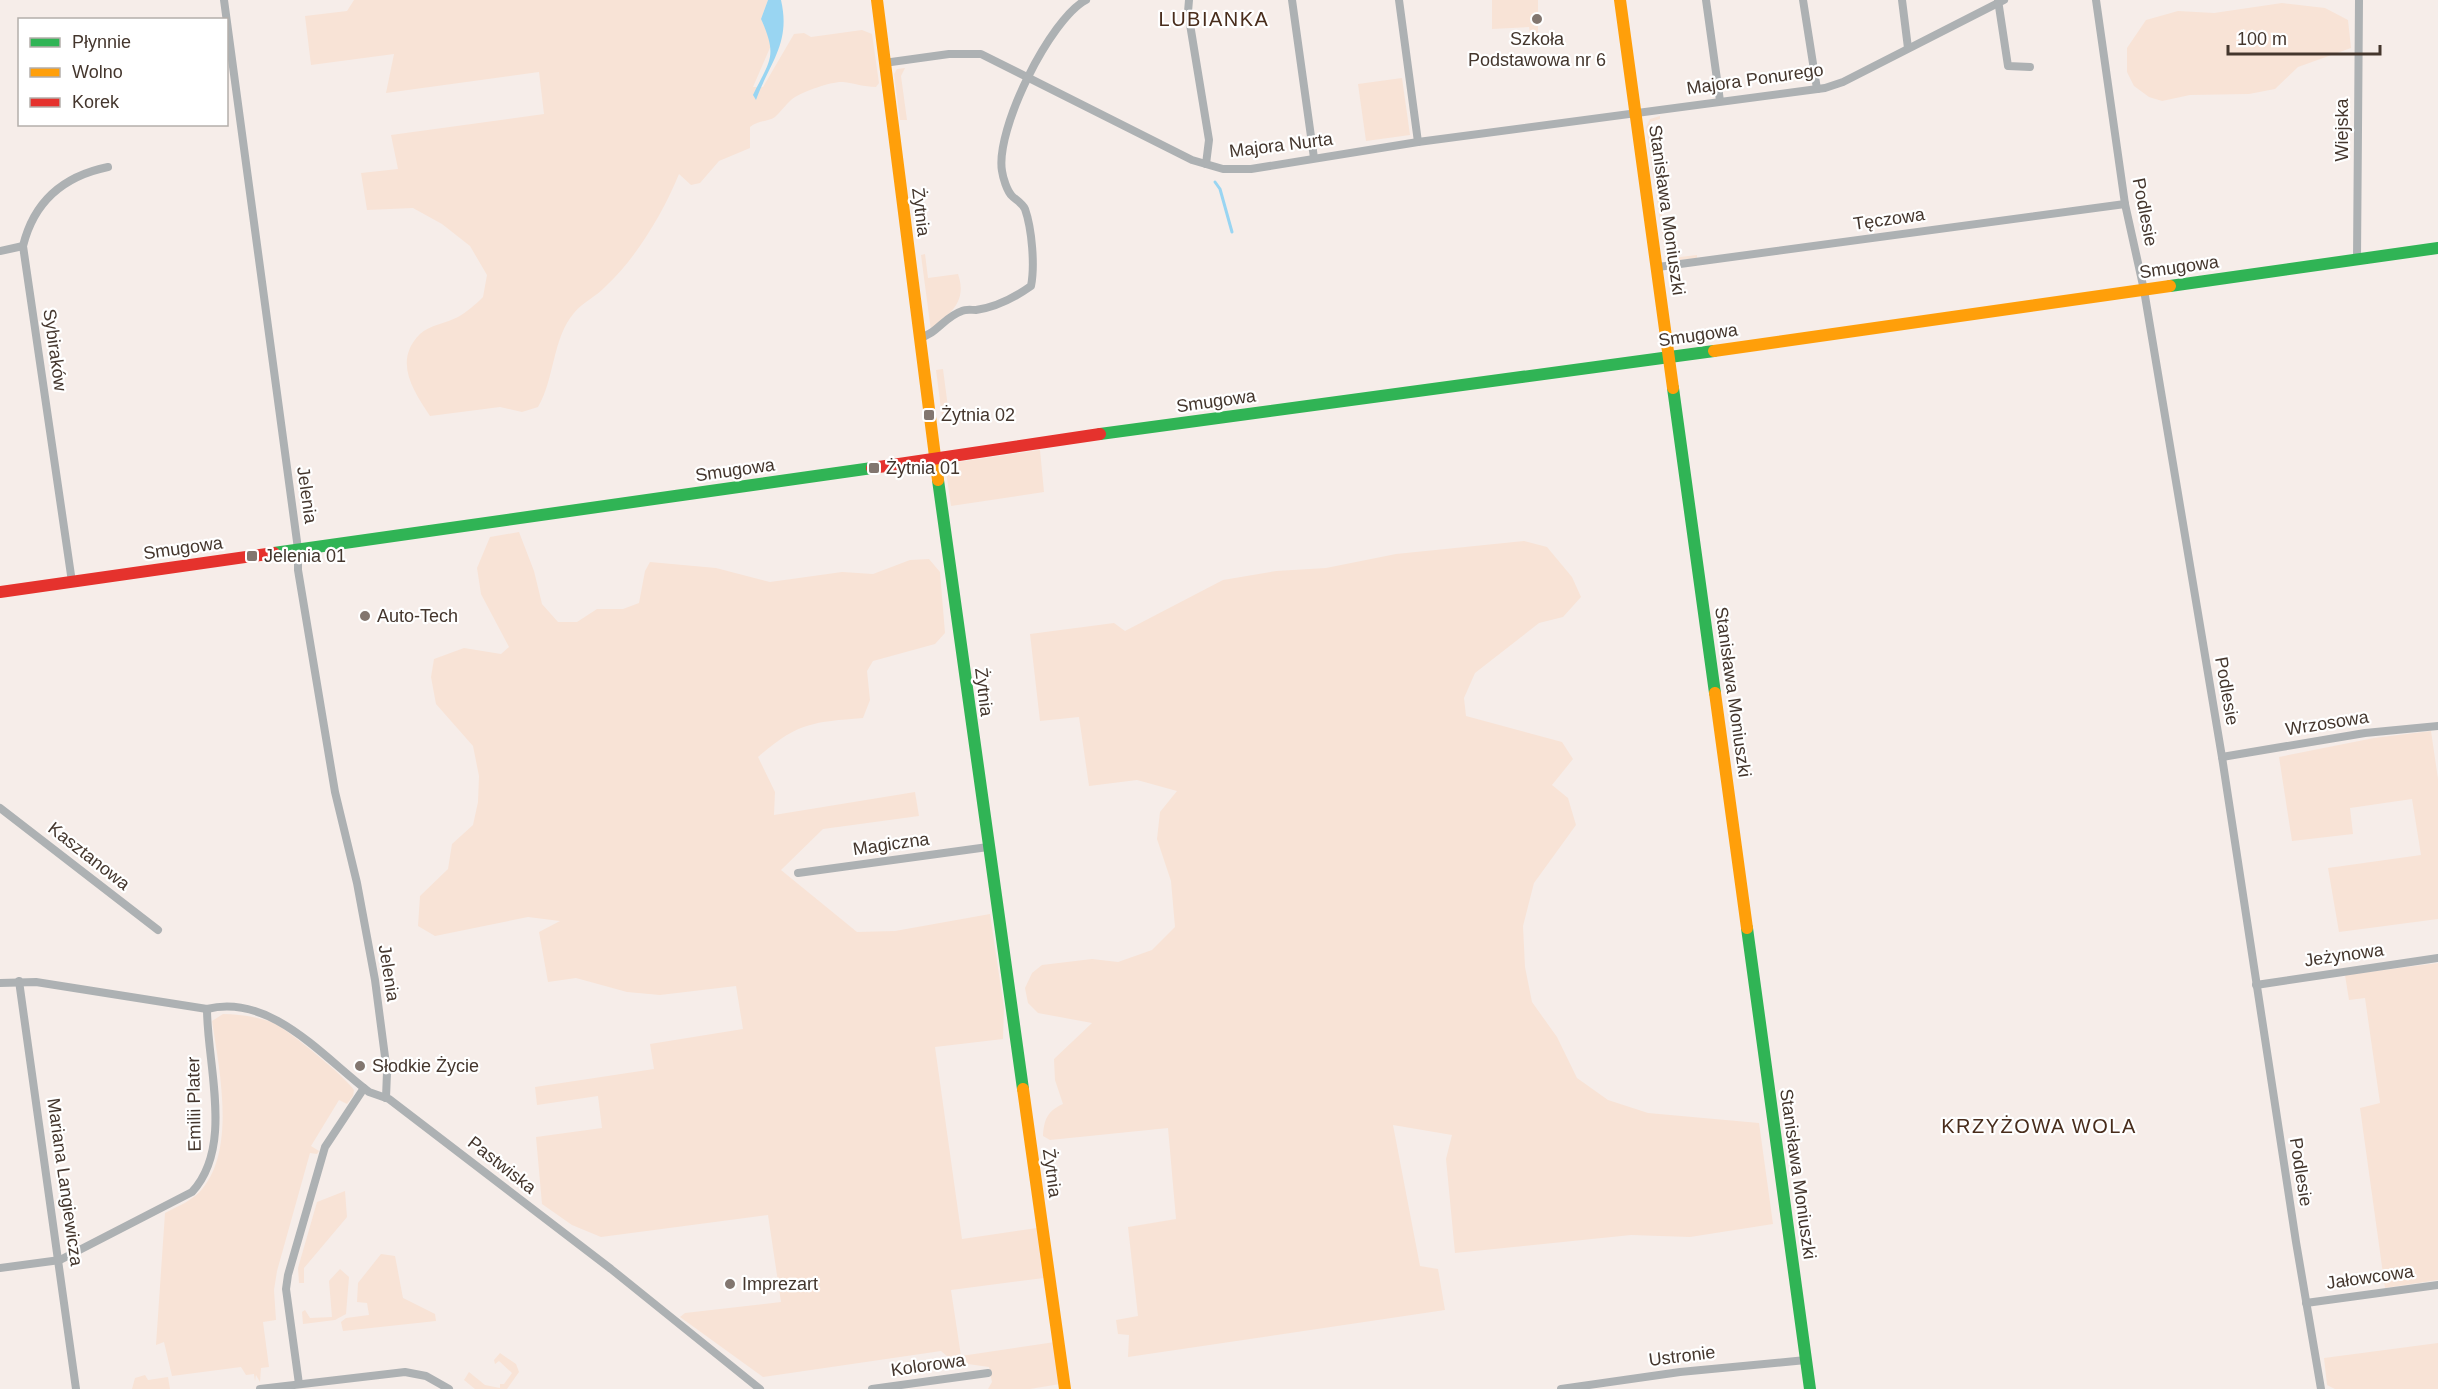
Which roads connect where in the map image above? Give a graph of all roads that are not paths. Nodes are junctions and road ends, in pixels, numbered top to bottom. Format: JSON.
{"nodes":[{"id":1,"x":224,"y":0,"type":"edge"},
{"id":2,"x":877,"y":0,"type":"edge"},
{"id":3,"x":1086,"y":0,"type":"edge"},
{"id":4,"x":1189,"y":0,"type":"edge"},
{"id":5,"x":1292,"y":0,"type":"edge"},
{"id":6,"x":1399,"y":0,"type":"edge"},
{"id":7,"x":1620,"y":0,"type":"edge"},
{"id":8,"x":1706,"y":0,"type":"edge"},
{"id":9,"x":1803,"y":0,"type":"edge"},
{"id":10,"x":1902,"y":0,"type":"edge"},
{"id":11,"x":2096,"y":0,"type":"edge"},
{"id":12,"x":2359,"y":0,"type":"edge"},
{"id":13,"x":2000,"y":1,"type":"edge"},
{"id":14,"x":226,"y":18,"type":"edge"},
{"id":15,"x":228,"y":30,"type":"edge"},
{"id":16,"x":1908,"y":48,"type":"junction"},
{"id":17,"x":884,"y":63,"type":"junction"},
{"id":18,"x":2030,"y":67,"type":"dead end"},
{"id":19,"x":1029,"y":77,"type":"junction"},
{"id":20,"x":1816,"y":89,"type":"junction"},
{"id":21,"x":1720,"y":101,"type":"junction"},
{"id":22,"x":1635,"y":112,"type":"junction"},
{"id":23,"x":1418,"y":142,"type":"junction"},
{"id":24,"x":1314,"y":158,"type":"junction"},
{"id":25,"x":1206,"y":164,"type":"junction"},
{"id":26,"x":108,"y":166,"type":"dead end"},
{"id":27,"x":2125,"y":204,"type":"junction"},
{"id":28,"x":23,"y":246,"type":"junction"},
{"id":29,"x":2438,"y":248,"type":"edge"},
{"id":30,"x":0,"y":250,"type":"edge"},
{"id":31,"x":2357,"y":260,"type":"junction"},
{"id":32,"x":1658,"y":267,"type":"junction"},
{"id":33,"x":2144,"y":290,"type":"junction"},
{"id":34,"x":919,"y":338,"type":"junction"},
{"id":35,"x":1670,"y":357,"type":"junction"},
{"id":36,"x":933,"y":458,"type":"junction"},
{"id":37,"x":298,"y":549,"type":"junction"},
{"id":38,"x":72,"y":582,"type":"junction"},
{"id":39,"x":0,"y":592,"type":"edge"},
{"id":40,"x":2438,"y":726,"type":"edge"},
{"id":41,"x":2222,"y":757,"type":"junction"},
{"id":42,"x":0,"y":808,"type":"edge"},
{"id":43,"x":988,"y":847,"type":"junction"},
{"id":44,"x":798,"y":873,"type":"dead end"},
{"id":45,"x":158,"y":930,"type":"dead end"},
{"id":46,"x":2438,"y":958,"type":"edge"},
{"id":47,"x":19,"y":981,"type":"junction"},
{"id":48,"x":0,"y":983,"type":"edge"},
{"id":49,"x":2256,"y":985,"type":"junction"},
{"id":50,"x":207,"y":1009,"type":"junction"},
{"id":51,"x":364,"y":1088,"type":"junction"},
{"id":52,"x":386,"y":1098,"type":"junction"},
{"id":53,"x":60,"y":1260,"type":"junction"},
{"id":54,"x":0,"y":1268,"type":"edge"},
{"id":55,"x":2438,"y":1285,"type":"edge"},
{"id":56,"x":2306,"y":1303,"type":"junction"},
{"id":57,"x":1806,"y":1360,"type":"junction"},
{"id":58,"x":988,"y":1373,"type":"dead end"},
{"id":59,"x":299,"y":1384,"type":"junction"},
{"id":60,"x":310,"y":1386,"type":"edge"},
{"id":61,"x":76,"y":1389,"type":"edge"},
{"id":62,"x":260,"y":1389,"type":"edge"},
{"id":63,"x":449,"y":1389,"type":"edge"},
{"id":64,"x":760,"y":1389,"type":"edge"},
{"id":65,"x":872,"y":1389,"type":"edge"},
{"id":66,"x":1065,"y":1389,"type":"edge"},
{"id":67,"x":1561,"y":1389,"type":"edge"},
{"id":68,"x":1810,"y":1389,"type":"edge"},
{"id":69,"x":2321,"y":1389,"type":"edge"}],
"edges":[{"from":1,"to":14,"type":"street","name":"Jelenia"},
{"from":2,"to":17,"type":"street","name":"Żytnia"},
{"from":3,"to":19,"type":"street"},
{"from":4,"to":25,"type":"street"},
{"from":5,"to":24,"type":"street"},
{"from":6,"to":23,"type":"street"},
{"from":7,"to":22,"type":"street","name":"Stanisława Moniuszki"},
{"from":8,"to":21,"type":"street"},
{"from":9,"to":20,"type":"street"},
{"from":10,"to":16,"type":"street"},
{"from":11,"to":27,"type":"street","name":"Podlesie"},
{"from":12,"to":31,"type":"street","name":"Wiejska"},
{"from":13,"to":16,"type":"street","name":"Majora Ponurego"},
{"from":13,"to":18,"type":"street"},
{"from":15,"to":37,"type":"street","name":"Jelenia"},
{"from":16,"to":20,"type":"street","name":"Majora Ponurego"},
{"from":17,"to":19,"type":"street","name":"Majora Nurta"},
{"from":17,"to":34,"type":"street","name":"Żytnia"},
{"from":19,"to":25,"type":"street","name":"Majora Nurta"},
{"from":19,"to":34,"type":"street"},
{"from":20,"to":21,"type":"street","name":"Majora Ponurego"},
{"from":21,"to":22,"type":"street","name":"Majora Ponurego"},
{"from":22,"to":23,"type":"street","name":"Majora Nurta"},
{"from":22,"to":32,"type":"street","name":"Stanisława Moniuszki"},
{"from":23,"to":24,"type":"street","name":"Majora Nurta"},
{"from":24,"to":25,"type":"street","name":"Majora Nurta"},
{"from":26,"to":28,"type":"street","name":"Sybiraków"},
{"from":27,"to":32,"type":"street","name":"Tęczowa"},
{"from":27,"to":33,"type":"street","name":"Podlesie"},
{"from":28,"to":30,"type":"street"},
{"from":28,"to":38,"type":"street","name":"Sybiraków"},
{"from":29,"to":31,"type":"street","name":"Smugowa"},
{"from":31,"to":33,"type":"street","name":"Smugowa"},
{"from":32,"to":35,"type":"street","name":"Stanisława Moniuszki"},
{"from":33,"to":35,"type":"street","name":"Smugowa"},
{"from":33,"to":41,"type":"street","name":"Podlesie"},
{"from":34,"to":36,"type":"street","name":"Żytnia"},
{"from":35,"to":36,"type":"street","name":"Smugowa"},
{"from":35,"to":57,"type":"street","name":"Stanisława Moniuszki"},
{"from":36,"to":37,"type":"street","name":"Smugowa"},
{"from":36,"to":43,"type":"street","name":"Żytnia"},
{"from":37,"to":38,"type":"street","name":"Smugowa"},
{"from":37,"to":52,"type":"street","name":"Jelenia"},
{"from":38,"to":39,"type":"street","name":"Smugowa"},
{"from":40,"to":41,"type":"street","name":"Wrzosowa"},
{"from":41,"to":49,"type":"street","name":"Podlesie"},
{"from":42,"to":45,"type":"street","name":"Kasztanowa"},
{"from":43,"to":44,"type":"street","name":"Magiczna"},
{"from":43,"to":66,"type":"street","name":"Żytnia"},
{"from":46,"to":49,"type":"street","name":"Jeżynowa"},
{"from":47,"to":48,"type":"street"},
{"from":47,"to":50,"type":"street"},
{"from":47,"to":53,"type":"street","name":"Mariana Langiewicza"},
{"from":49,"to":56,"type":"street","name":"Podlesie"},
{"from":50,"to":51,"type":"street","name":"Pastwiska"},
{"from":50,"to":53,"type":"street","name":"Emilii Plater"},
{"from":51,"to":52,"type":"street","name":"Pastwiska"},
{"from":51,"to":59,"type":"street"},
{"from":52,"to":64,"type":"street","name":"Pastwiska"},
{"from":53,"to":54,"type":"street","name":"Emilii Plater"},
{"from":53,"to":61,"type":"street","name":"Mariana Langiewicza"},
{"from":55,"to":56,"type":"street","name":"Jałowcowa"},
{"from":56,"to":69,"type":"street","name":"Podlesie"},
{"from":57,"to":67,"type":"street","name":"Ustronie"},
{"from":57,"to":68,"type":"street","name":"Stanisława Moniuszki"},
{"from":58,"to":65,"type":"street","name":"Kolorowa"},
{"from":59,"to":60,"type":"street"},
{"from":59,"to":62,"type":"street"},
{"from":60,"to":63,"type":"street"}]}
